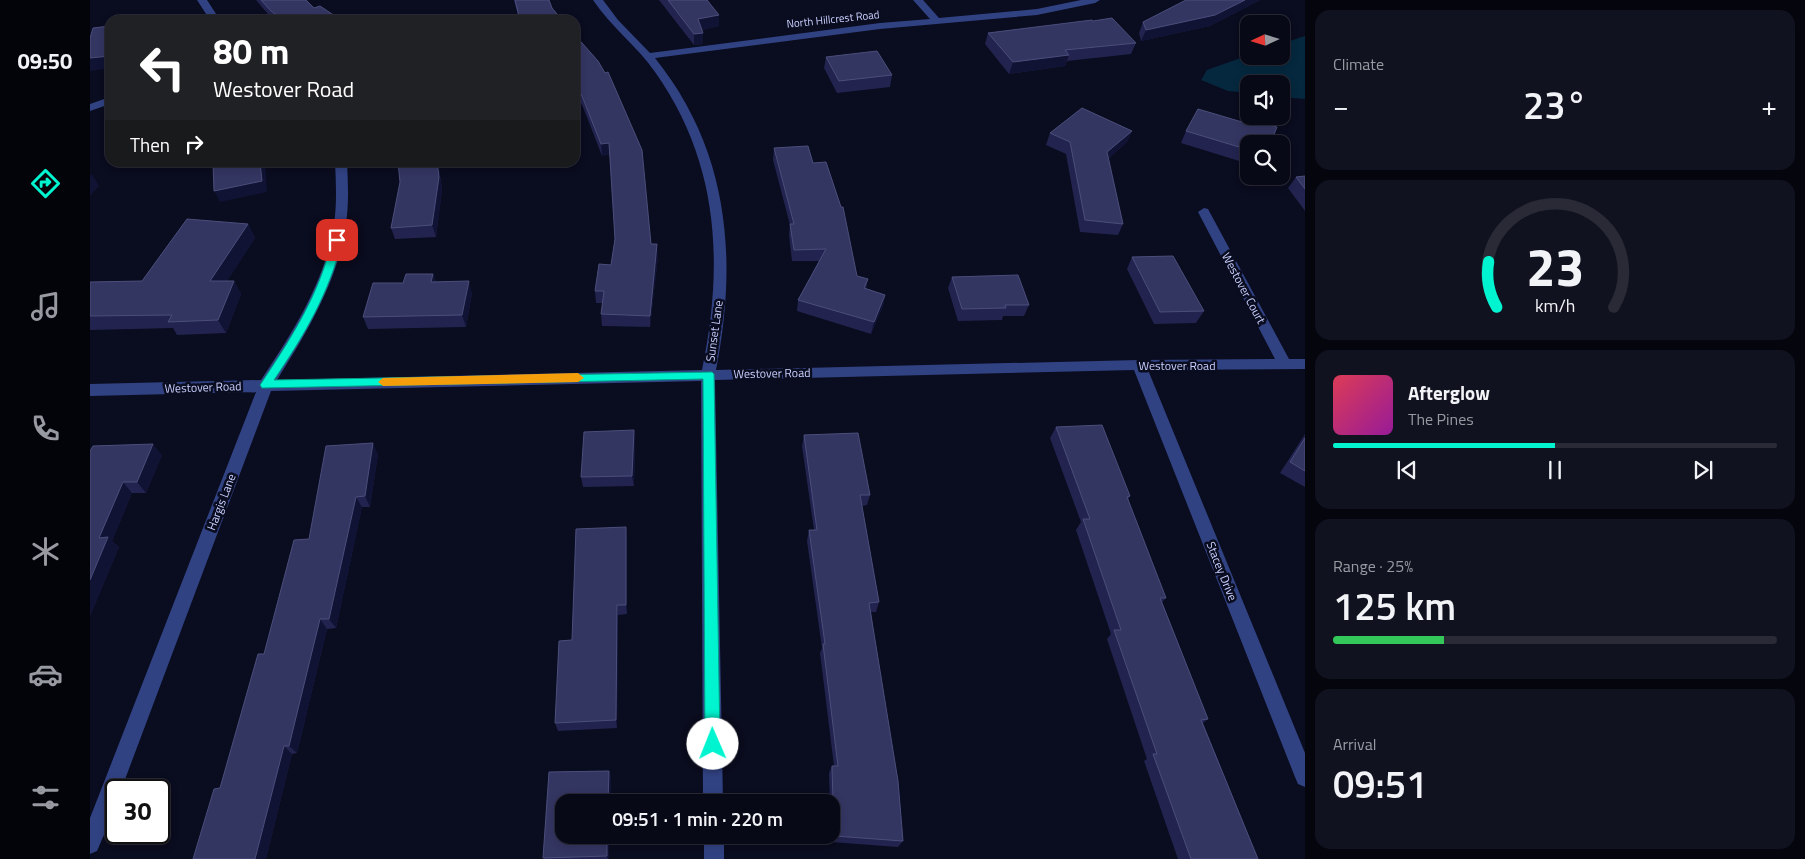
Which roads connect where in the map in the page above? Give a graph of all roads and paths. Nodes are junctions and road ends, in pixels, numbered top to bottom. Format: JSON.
{"nodes":[{"id":1,"x":202,"y":0,"type":"edge"},
{"id":2,"x":598,"y":0,"type":"edge"},
{"id":3,"x":918,"y":0,"type":"edge"},
{"id":4,"x":1094,"y":0,"type":"edge"},
{"id":5,"x":212,"y":15,"type":"edge"},
{"id":6,"x":937,"y":21,"type":"junction"},
{"id":7,"x":647,"y":56,"type":"junction"},
{"id":8,"x":105,"y":102,"type":"edge"},
{"id":9,"x":90,"y":108,"type":"edge"},
{"id":10,"x":341,"y":167,"type":"edge"},
{"id":11,"x":1204,"y":212,"type":"dead end"},
{"id":12,"x":1285,"y":364,"type":"junction"},
{"id":13,"x":1305,"y":364,"type":"edge"},
{"id":14,"x":1139,"y":365,"type":"junction"},
{"id":15,"x":708,"y":374,"type":"junction"},
{"id":16,"x":266,"y":385,"type":"junction"},
{"id":17,"x":90,"y":390,"type":"edge"},
{"id":18,"x":1305,"y":777,"type":"edge"},
{"id":19,"x":714,"y":794,"type":"edge"},
{"id":20,"x":90,"y":844,"type":"edge"},
{"id":21,"x":714,"y":844,"type":"edge"},
{"id":22,"x":714,"y":859,"type":"edge"}],
"edges":[{"from":1,"to":5,"type":"street"},
{"from":2,"to":7,"type":"street"},
{"from":3,"to":6,"type":"street"},
{"from":4,"to":6,"type":"street","name":"North Hillcrest Road"},
{"from":6,"to":7,"type":"street","name":"North Hillcrest Road"},
{"from":7,"to":15,"type":"street","name":"Sunset Lane"},
{"from":8,"to":9,"type":"street"},
{"from":10,"to":16,"type":"street","name":"Hargis Lane"},
{"from":11,"to":12,"type":"street","name":"Westover Court"},
{"from":12,"to":13,"type":"street","name":"Westover Road"},
{"from":12,"to":14,"type":"street","name":"Westover Road"},
{"from":14,"to":15,"type":"street","name":"Westover Road"},
{"from":14,"to":18,"type":"street","name":"Stacey Drive"},
{"from":15,"to":16,"type":"street","name":"Westover Road"},
{"from":15,"to":19,"type":"street","name":"Sunset Lane"},
{"from":16,"to":17,"type":"street","name":"Westover Road"},
{"from":16,"to":20,"type":"street","name":"Hargis Lane"},
{"from":21,"to":22,"type":"street"}]}
